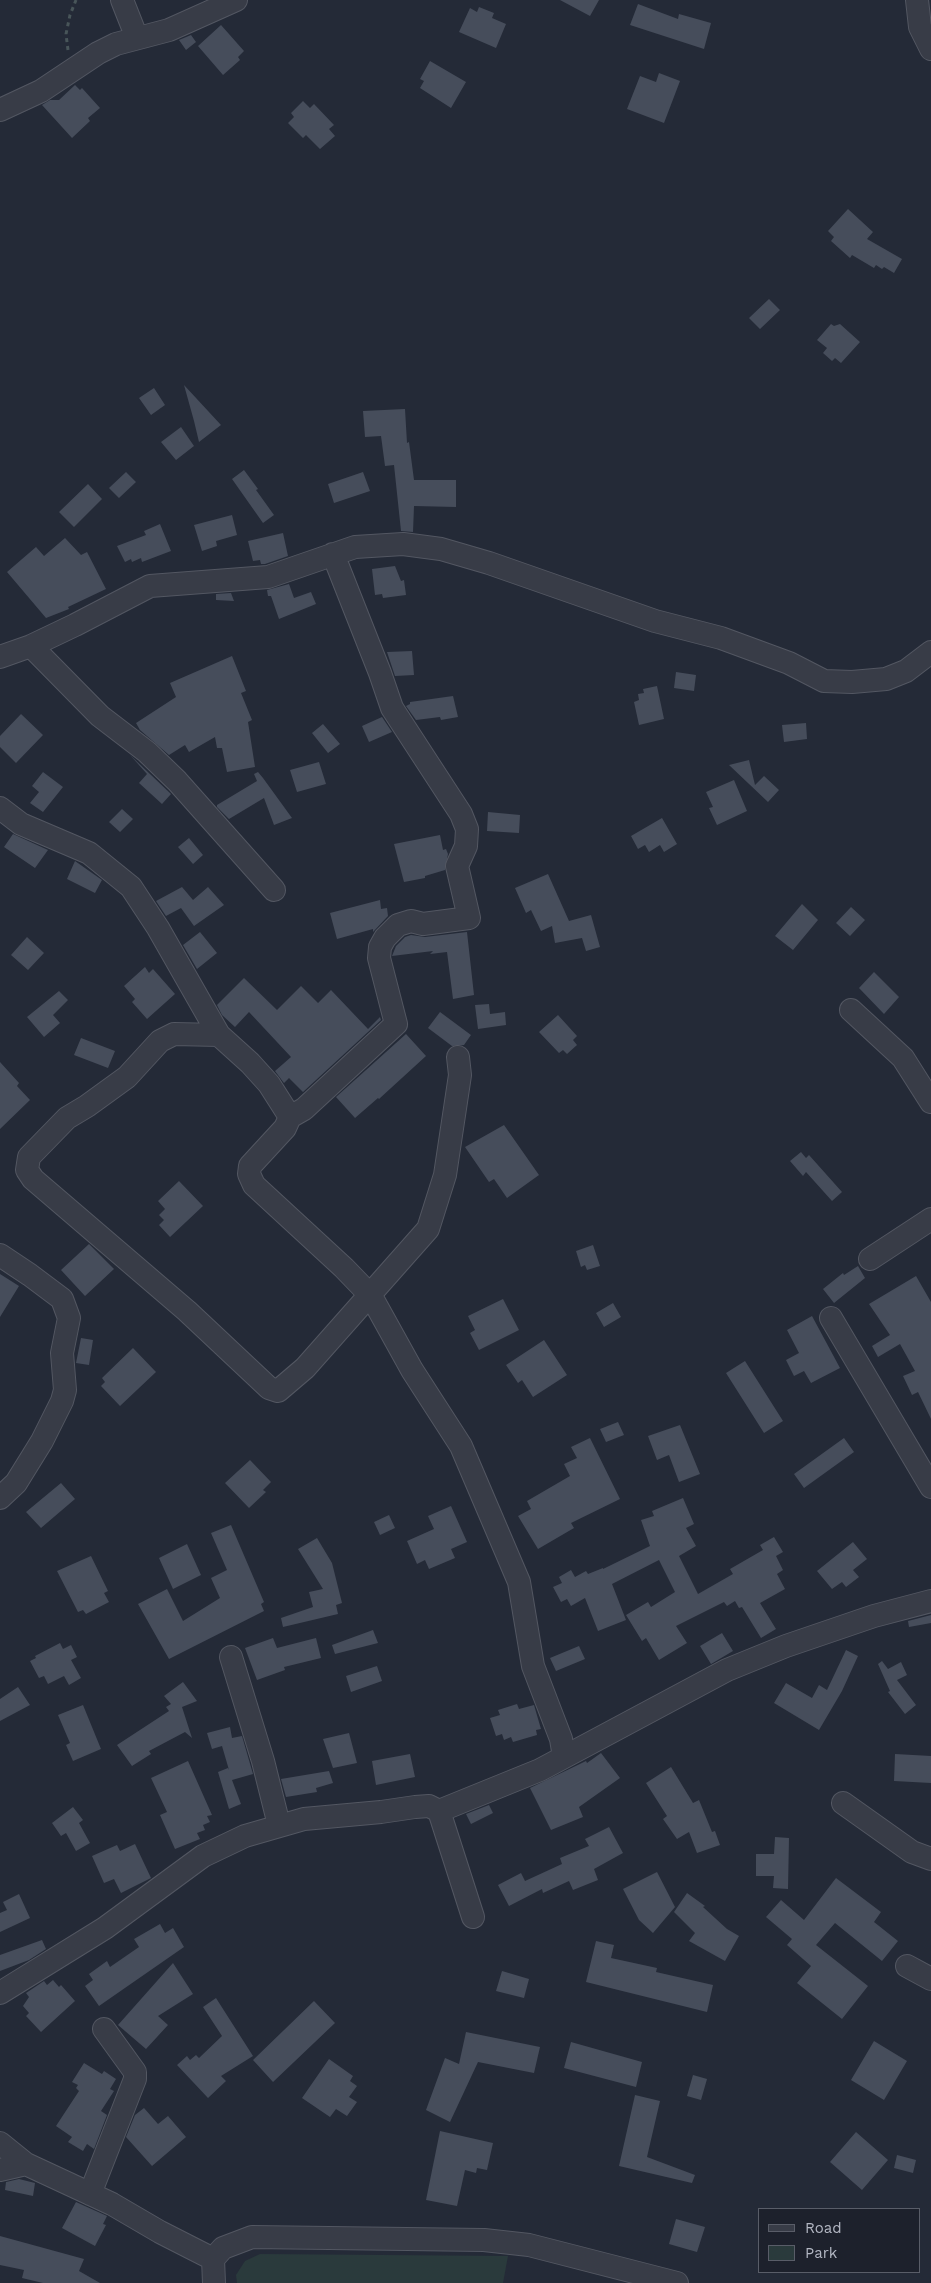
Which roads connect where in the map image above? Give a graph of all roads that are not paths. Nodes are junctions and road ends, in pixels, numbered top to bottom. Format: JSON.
{"nodes":[{"id":1,"x":122,"y":0,"type":"edge"},
{"id":2,"x":236,"y":0,"type":"edge"},
{"id":3,"x":917,"y":0,"type":"edge"},
{"id":4,"x":136,"y":38,"type":"junction"},
{"id":5,"x":931,"y":49,"type":"edge"},
{"id":6,"x":0,"y":110,"type":"edge"},
{"id":7,"x":333,"y":554,"type":"junction"},
{"id":8,"x":31,"y":646,"type":"junction"},
{"id":9,"x":931,"y":652,"type":"edge"},
{"id":10,"x":0,"y":657,"type":"edge"},
{"id":11,"x":0,"y":808,"type":"edge"},
{"id":12,"x":274,"y":890,"type":"dead end"},
{"id":13,"x":851,"y":1010,"type":"dead end"},
{"id":14,"x":219,"y":1035,"type":"junction"},
{"id":15,"x":458,"y":1056,"type":"dead end"},
{"id":16,"x":931,"y":1102,"type":"edge"},
{"id":17,"x":290,"y":1117,"type":"junction"},
{"id":18,"x":931,"y":1219,"type":"edge"},
{"id":19,"x":0,"y":1255,"type":"edge"},
{"id":20,"x":870,"y":1259,"type":"dead end"},
{"id":21,"x":370,"y":1296,"type":"junction"},
{"id":22,"x":832,"y":1318,"type":"dead end"},
{"id":23,"x":931,"y":1487,"type":"edge"},
{"id":24,"x":2,"y":1488,"type":"edge"},
{"id":25,"x":931,"y":1601,"type":"edge"},
{"id":26,"x":231,"y":1657,"type":"dead end"},
{"id":27,"x":564,"y":1757,"type":"junction"},
{"id":28,"x":843,"y":1802,"type":"dead end"},
{"id":29,"x":439,"y":1811,"type":"junction"},
{"id":30,"x":278,"y":1825,"type":"junction"},
{"id":31,"x":931,"y":1859,"type":"edge"},
{"id":32,"x":474,"y":1917,"type":"dead end"},
{"id":33,"x":907,"y":1966,"type":"dead end"},
{"id":34,"x":931,"y":1979,"type":"edge"},
{"id":35,"x":0,"y":1993,"type":"edge"},
{"id":36,"x":104,"y":2029,"type":"dead end"},
{"id":37,"x":0,"y":2143,"type":"edge"},
{"id":38,"x":26,"y":2164,"type":"junction"},
{"id":39,"x":0,"y":2170,"type":"edge"},
{"id":40,"x":90,"y":2194,"type":"junction"},
{"id":41,"x":213,"y":2259,"type":"junction"},
{"id":42,"x":214,"y":2283,"type":"edge"},
{"id":43,"x":677,"y":2283,"type":"edge"}],
"edges":[{"from":1,"to":4,"type":"street"},
{"from":2,"to":4,"type":"street"},
{"from":3,"to":5,"type":"street"},
{"from":4,"to":6,"type":"street"},
{"from":7,"to":8,"type":"street"},
{"from":7,"to":9,"type":"street"},
{"from":7,"to":17,"type":"street"},
{"from":8,"to":10,"type":"street"},
{"from":8,"to":12,"type":"street"},
{"from":11,"to":14,"type":"street"},
{"from":13,"to":16,"type":"street"},
{"from":14,"to":17,"type":"street"},
{"from":14,"to":21,"type":"street"},
{"from":15,"to":21,"type":"street"},
{"from":17,"to":21,"type":"street"},
{"from":18,"to":20,"type":"street"},
{"from":19,"to":24,"type":"street"},
{"from":21,"to":27,"type":"street"},
{"from":22,"to":23,"type":"street"},
{"from":25,"to":27,"type":"street"},
{"from":26,"to":30,"type":"street"},
{"from":27,"to":29,"type":"street"},
{"from":28,"to":31,"type":"street"},
{"from":29,"to":30,"type":"street"},
{"from":29,"to":32,"type":"street"},
{"from":30,"to":35,"type":"street"},
{"from":33,"to":34,"type":"street"},
{"from":36,"to":40,"type":"street"},
{"from":37,"to":38,"type":"street"},
{"from":38,"to":39,"type":"street"},
{"from":38,"to":40,"type":"street"},
{"from":40,"to":41,"type":"street"},
{"from":41,"to":42,"type":"street"},
{"from":41,"to":43,"type":"street"}]}
